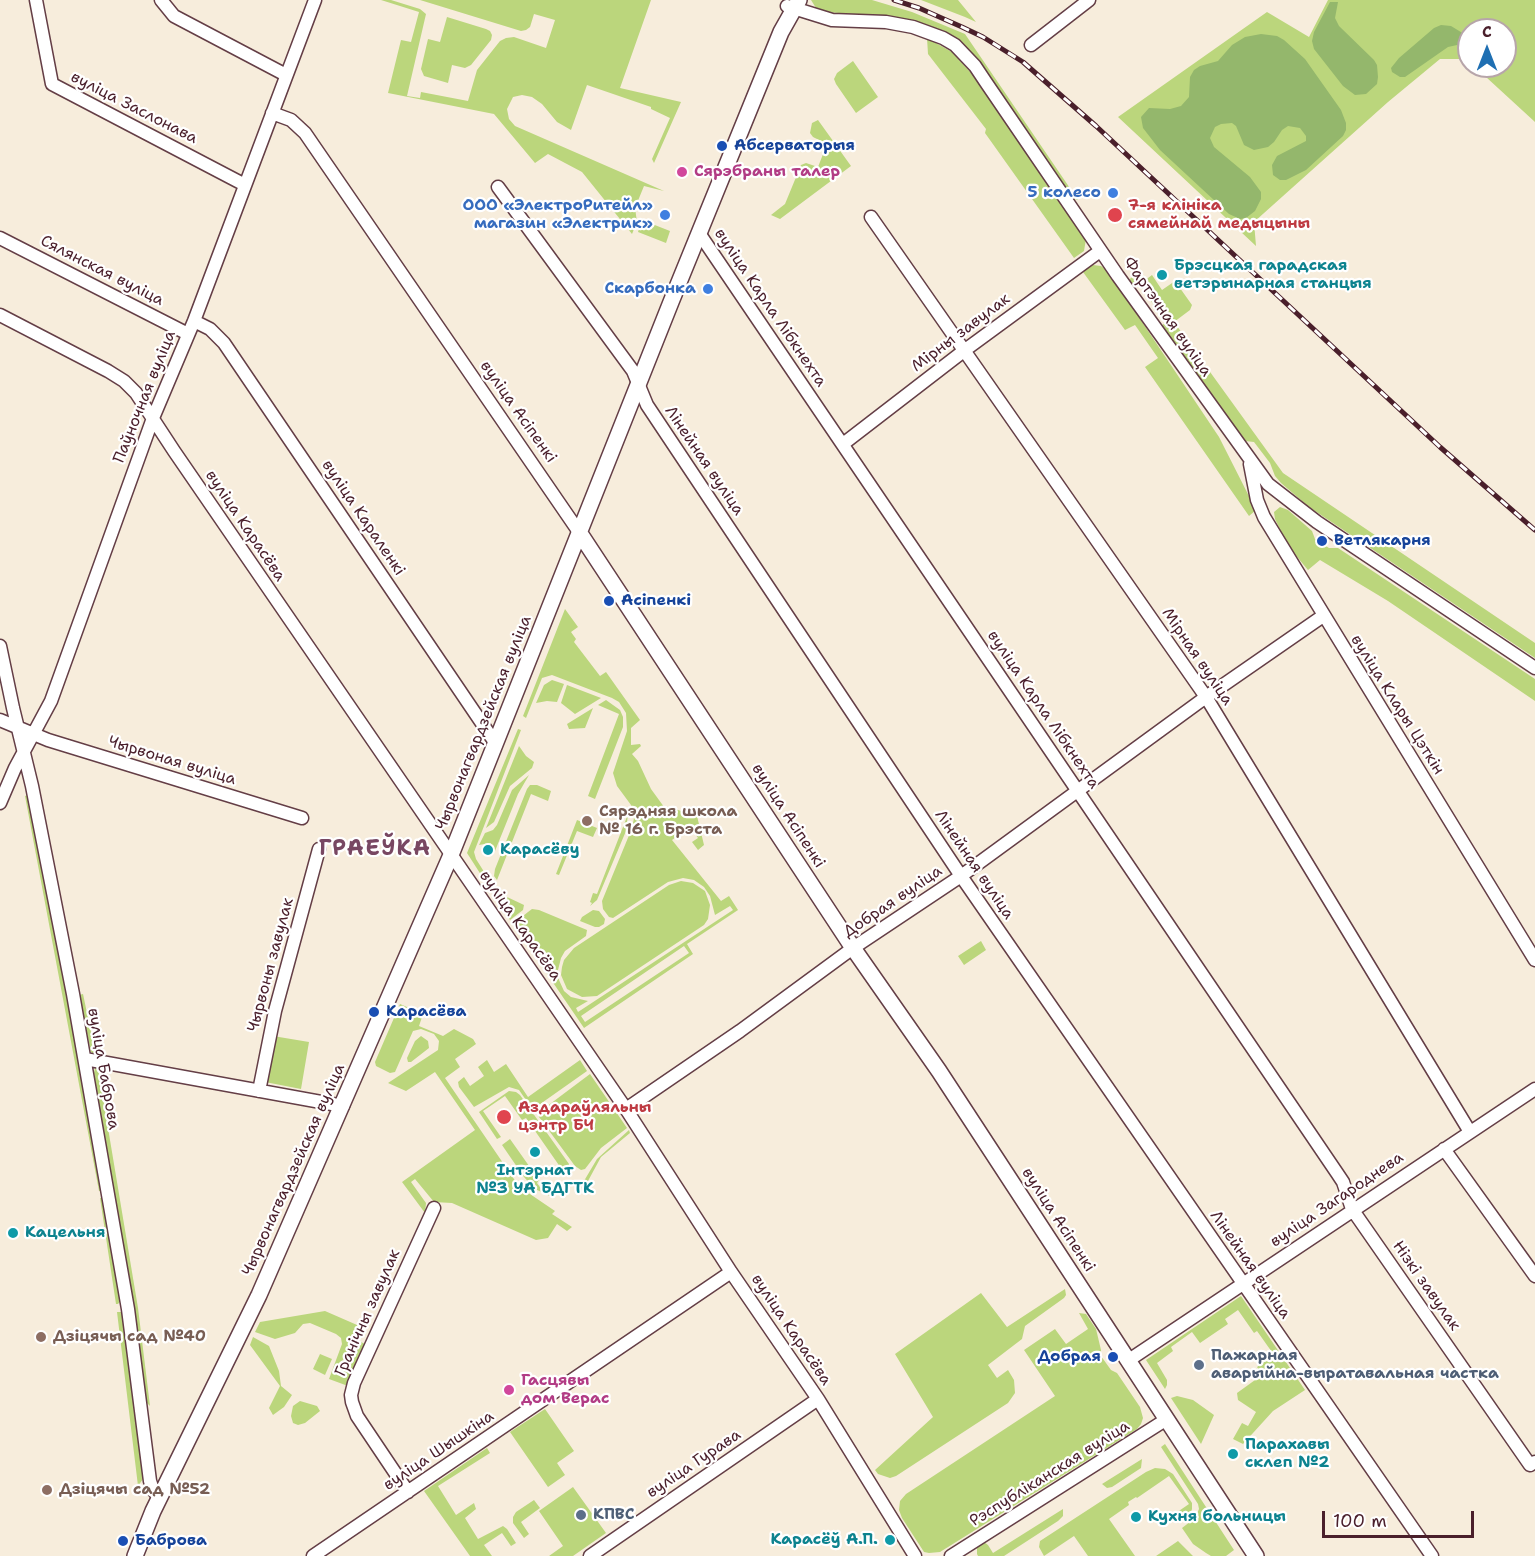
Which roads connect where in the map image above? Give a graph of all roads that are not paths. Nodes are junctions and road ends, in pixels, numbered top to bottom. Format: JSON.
{"nodes":[{"id":1,"x":36,"y":0,"type":"edge"},
{"id":2,"x":161,"y":0,"type":"edge"},
{"id":3,"x":315,"y":0,"type":"edge"},
{"id":4,"x":1089,"y":0,"type":"edge"},
{"id":5,"x":793,"y":4,"type":"edge"},
{"id":6,"x":1031,"y":45,"type":"dead end"},
{"id":7,"x":286,"y":75,"type":"junction"},
{"id":8,"x":273,"y":112,"type":"junction"},
{"id":9,"x":245,"y":184,"type":"junction"},
{"id":10,"x":498,"y":187,"type":"dead end"},
{"id":11,"x":871,"y":217,"type":"dead end"},
{"id":12,"x":699,"y":233,"type":"junction"},
{"id":13,"x":0,"y":238,"type":"edge"},
{"id":14,"x":1100,"y":251,"type":"junction"},
{"id":15,"x":0,"y":315,"type":"edge"},
{"id":16,"x":194,"y":321,"type":"junction"},
{"id":17,"x":188,"y":334,"type":"junction"},
{"id":18,"x":965,"y":350,"type":"junction"},
{"id":19,"x":638,"y":386,"type":"junction"},
{"id":20,"x":153,"y":418,"type":"junction"},
{"id":21,"x":843,"y":444,"type":"junction"},
{"id":22,"x":1249,"y":460,"type":"junction"},
{"id":23,"x":579,"y":532,"type":"junction"},
{"id":24,"x":1323,"y":616,"type":"junction"},
{"id":25,"x":0,"y":646,"type":"edge"},
{"id":26,"x":1535,"y":668,"type":"edge"},
{"id":27,"x":1206,"y":697,"type":"junction"},
{"id":28,"x":0,"y":720,"type":"edge"},
{"id":29,"x":17,"y":728,"type":"junction"},
{"id":30,"x":33,"y":735,"type":"junction"},
{"id":31,"x":496,"y":744,"type":"junction"},
{"id":32,"x":24,"y":752,"type":"junction"},
{"id":33,"x":1078,"y":791,"type":"junction"},
{"id":34,"x":0,"y":803,"type":"edge"},
{"id":35,"x":302,"y":818,"type":"dead end"},
{"id":36,"x":319,"y":849,"type":"dead end"},
{"id":37,"x":451,"y":855,"type":"junction"},
{"id":38,"x":961,"y":876,"type":"junction"},
{"id":39,"x":853,"y":948,"type":"junction"},
{"id":40,"x":1535,"y":960,"type":"edge"},
{"id":41,"x":85,"y":1059,"type":"junction"},
{"id":42,"x":1535,"y":1089,"type":"edge"},
{"id":43,"x":259,"y":1091,"type":"junction"},
{"id":44,"x":342,"y":1106,"type":"junction"},
{"id":45,"x":626,"y":1109,"type":"junction"},
{"id":46,"x":1470,"y":1132,"type":"junction"},
{"id":47,"x":1444,"y":1149,"type":"junction"},
{"id":48,"x":434,"y":1208,"type":"dead end"},
{"id":49,"x":1352,"y":1209,"type":"junction"},
{"id":50,"x":731,"y":1272,"type":"junction"},
{"id":51,"x":1535,"y":1276,"type":"edge"},
{"id":52,"x":1243,"y":1284,"type":"junction"},
{"id":53,"x":1129,"y":1360,"type":"junction"},
{"id":54,"x":818,"y":1399,"type":"junction"},
{"id":55,"x":1167,"y":1419,"type":"junction"},
{"id":56,"x":1535,"y":1462,"type":"edge"},
{"id":57,"x":408,"y":1492,"type":"junction"},
{"id":58,"x":160,"y":1498,"type":"junction"},
{"id":59,"x":135,"y":1556,"type":"edge"},
{"id":60,"x":313,"y":1556,"type":"edge"},
{"id":61,"x":590,"y":1556,"type":"edge"},
{"id":62,"x":915,"y":1556,"type":"edge"},
{"id":63,"x":951,"y":1556,"type":"edge"},
{"id":64,"x":1256,"y":1556,"type":"edge"},
{"id":65,"x":1432,"y":1556,"type":"edge"}],
"edges":[{"from":1,"to":9,"type":"street","name":"вуліца Заслонава"},
{"from":2,"to":7,"type":"street"},
{"from":3,"to":7,"type":"street","name":"Паўночная вуліца"},
{"from":4,"to":6,"type":"street"},
{"from":5,"to":12,"type":"main road","name":"Чырвонагвардзейская вуліца"},
{"from":5,"to":14,"type":"street","name":"Фартэчная вуліца"},
{"from":7,"to":8,"type":"street","name":"Паўночная вуліца"},
{"from":8,"to":9,"type":"street","name":"Паўночная вуліца"},
{"from":8,"to":23,"type":"street","name":"вуліца Асіпенкі"},
{"from":9,"to":16,"type":"street","name":"Паўночная вуліца"},
{"from":10,"to":19,"type":"street","name":"Лінейная вуліца"},
{"from":11,"to":18,"type":"street","name":"Мірная вуліца"},
{"from":12,"to":19,"type":"main road","name":"Чырвонагвардзейская вуліца"},
{"from":12,"to":21,"type":"street","name":"вуліца Карла Лібкнехта"},
{"from":13,"to":17,"type":"street","name":"Сялянская вуліца"},
{"from":14,"to":18,"type":"street","name":"Мірны завулак"},
{"from":14,"to":22,"type":"street","name":"Фартэчная вуліца"},
{"from":15,"to":20,"type":"street","name":"вуліца Карасёва"},
{"from":16,"to":17,"type":"street","name":"Паўночная вуліца"},
{"from":16,"to":31,"type":"street","name":"вуліца Караленкі"},
{"from":17,"to":20,"type":"street","name":"Паўночная вуліца"},
{"from":18,"to":21,"type":"street","name":"Мірны завулак"},
{"from":18,"to":27,"type":"street","name":"Мірная вуліца"},
{"from":19,"to":23,"type":"main road","name":"Чырвонагвардзейская вуліца"},
{"from":19,"to":38,"type":"street","name":"Лінейная вуліца"},
{"from":20,"to":30,"type":"street","name":"Паўночная вуліца"},
{"from":20,"to":37,"type":"street","name":"вуліца Карасёва"},
{"from":21,"to":33,"type":"street","name":"вуліца Карла Лібкнехта"},
{"from":22,"to":24,"type":"street","name":"вуліца Клары Цэткін"},
{"from":22,"to":26,"type":"street","name":"Фартэчная вуліца"},
{"from":23,"to":31,"type":"main road","name":"Чырвонагвардзейская вуліца"},
{"from":23,"to":39,"type":"main road","name":"вуліца Асіпенкі"},
{"from":24,"to":27,"type":"street","name":"Добрая вуліца"},
{"from":24,"to":40,"type":"street","name":"вуліца Клары Цэткін"},
{"from":25,"to":29,"type":"street","name":"вуліца Баброва"},
{"from":27,"to":33,"type":"street","name":"Добрая вуліца"},
{"from":27,"to":46,"type":"street","name":"Мірная вуліца"},
{"from":28,"to":29,"type":"street","name":"Чырвоная вуліца"},
{"from":29,"to":30,"type":"street","name":"Чырвоная вуліца"},
{"from":29,"to":32,"type":"street","name":"вуліца Баброва"},
{"from":30,"to":32,"type":"street","name":"Паўночная вуліца"},
{"from":30,"to":35,"type":"street","name":"Чырвоная вуліца"},
{"from":31,"to":37,"type":"main road","name":"Чырвонагвардзейская вуліца"},
{"from":32,"to":34,"type":"street","name":"Паўночная вуліца"},
{"from":32,"to":41,"type":"street","name":"вуліца Баброва"},
{"from":33,"to":38,"type":"street","name":"Добрая вуліца"},
{"from":33,"to":49,"type":"street","name":"вуліца Карла Лібкнехта"},
{"from":36,"to":43,"type":"street","name":"Чырвоны завулак"},
{"from":37,"to":44,"type":"main road","name":"Чырвонагвардзейская вуліца"},
{"from":37,"to":45,"type":"street","name":"вуліца Карасёва"},
{"from":38,"to":39,"type":"street","name":"Добрая вуліца"},
{"from":38,"to":52,"type":"street","name":"Лінейная вуліца"},
{"from":39,"to":45,"type":"street","name":"Добрая вуліца"},
{"from":39,"to":53,"type":"main road","name":"вуліца Асіпенкі"},
{"from":41,"to":43,"type":"street"},
{"from":41,"to":58,"type":"street","name":"вуліца Баброва"},
{"from":42,"to":46,"type":"street","name":"вуліца Загароднева"},
{"from":43,"to":44,"type":"street"},
{"from":44,"to":58,"type":"main road","name":"Чырвонагвардзейская вуліца"},
{"from":45,"to":50,"type":"street","name":"вуліца Карасёва"},
{"from":46,"to":47,"type":"street","name":"вуліца Загароднева"},
{"from":47,"to":49,"type":"street","name":"вуліца Загароднева"},
{"from":47,"to":51,"type":"street"},
{"from":48,"to":57,"type":"street","name":"Гранічны завулак"},
{"from":49,"to":52,"type":"street","name":"вуліца Загароднева"},
{"from":49,"to":56,"type":"street","name":"Нізкі завулак"},
{"from":50,"to":54,"type":"street","name":"вуліца Карасёва"},
{"from":50,"to":57,"type":"street","name":"вуліца Шышкіна"},
{"from":52,"to":53,"type":"street","name":"вуліца Загароднева"},
{"from":52,"to":65,"type":"street","name":"Лінейная вуліца"},
{"from":53,"to":55,"type":"main road","name":"вуліца Асіпенкі"},
{"from":54,"to":61,"type":"street","name":"вуліца Гурава"},
{"from":54,"to":62,"type":"street","name":"вуліца Карасёва"},
{"from":55,"to":63,"type":"street","name":"Рэспубліканская вуліца"},
{"from":55,"to":64,"type":"main road","name":"вуліца Асіпенкі"},
{"from":57,"to":60,"type":"street","name":"вуліца Шышкіна"},
{"from":58,"to":59,"type":"main road","name":"Чырвонагвардзейская вуліца"}]}
